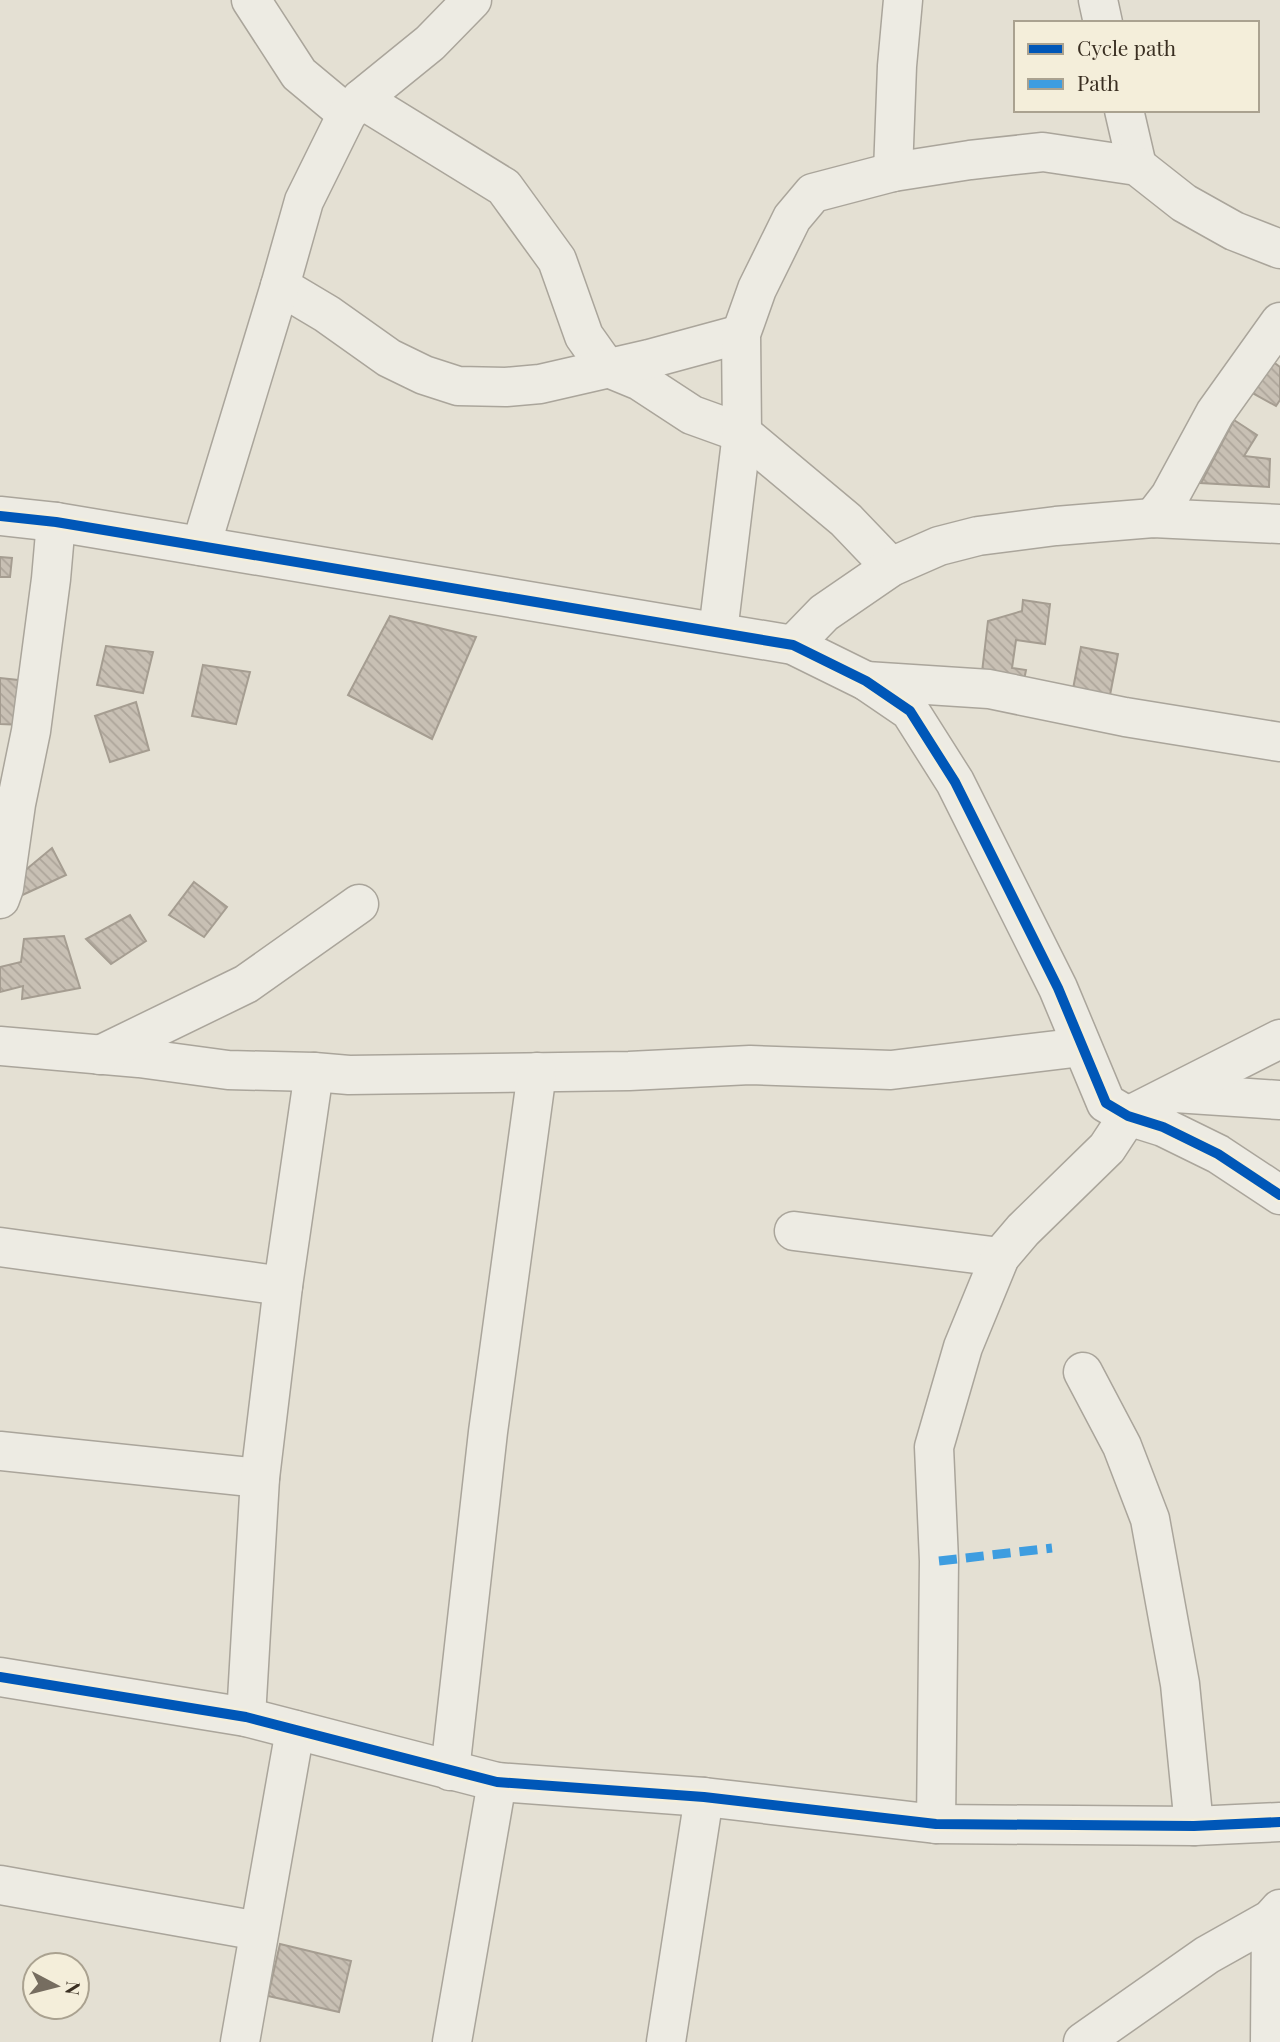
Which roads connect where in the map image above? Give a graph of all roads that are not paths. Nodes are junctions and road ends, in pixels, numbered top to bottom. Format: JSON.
{"nodes":[{"id":1,"x":472,"y":0,"type":"edge"},
{"id":2,"x":903,"y":0,"type":"edge"},
{"id":3,"x":1098,"y":0,"type":"edge"},
{"id":4,"x":269,"y":9,"type":"edge"},
{"id":5,"x":1103,"y":21,"type":"edge"},
{"id":6,"x":354,"y":106,"type":"junction"},
{"id":7,"x":1124,"y":112,"type":"edge"},
{"id":8,"x":1137,"y":166,"type":"junction"},
{"id":9,"x":893,"y":172,"type":"junction"},
{"id":10,"x":1280,"y":249,"type":"edge"},
{"id":11,"x":280,"y":286,"type":"junction"},
{"id":12,"x":1280,"y":322,"type":"edge"},
{"id":13,"x":741,"y":334,"type":"junction"},
{"id":14,"x":606,"y":367,"type":"junction"},
{"id":15,"x":742,"y":433,"type":"junction"},
{"id":16,"x":0,"y":516,"type":"edge"},
{"id":17,"x":1153,"y":519,"type":"junction"},
{"id":18,"x":56,"y":522,"type":"junction"},
{"id":19,"x":1280,"y":524,"type":"edge"},
{"id":20,"x":201,"y":546,"type":"junction"},
{"id":21,"x":891,"y":567,"type":"junction"},
{"id":22,"x":718,"y":632,"type":"junction"},
{"id":23,"x":793,"y":645,"type":"junction"},
{"id":24,"x":866,"y":681,"type":"junction"},
{"id":25,"x":1280,"y":743,"type":"edge"},
{"id":26,"x":0,"y":899,"type":"edge"},
{"id":27,"x":359,"y":904,"type":"dead end"},
{"id":28,"x":1280,"y":1039,"type":"edge"},
{"id":29,"x":0,"y":1045,"type":"edge"},
{"id":30,"x":1082,"y":1047,"type":"junction"},
{"id":31,"x":100,"y":1055,"type":"junction"},
{"id":32,"x":314,"y":1072,"type":"junction"},
{"id":33,"x":537,"y":1072,"type":"junction"},
{"id":34,"x":1173,"y":1093,"type":"junction"},
{"id":35,"x":1280,"y":1100,"type":"edge"},
{"id":36,"x":1128,"y":1116,"type":"junction"},
{"id":37,"x":1280,"y":1195,"type":"edge"},
{"id":38,"x":794,"y":1231,"type":"dead end"},
{"id":39,"x":0,"y":1247,"type":"edge"},
{"id":40,"x":1000,"y":1257,"type":"junction"},
{"id":41,"x":283,"y":1286,"type":"junction"},
{"id":42,"x":1083,"y":1372,"type":"dead end"},
{"id":43,"x":0,"y":1451,"type":"edge"},
{"id":44,"x":260,"y":1478,"type":"junction"},
{"id":45,"x":0,"y":1677,"type":"edge"},
{"id":46,"x":246,"y":1717,"type":"junction"},
{"id":47,"x":295,"y":1730,"type":"junction"},
{"id":48,"x":450,"y":1772,"type":"junction"},
{"id":49,"x":497,"y":1782,"type":"junction"},
{"id":50,"x":704,"y":1797,"type":"junction"},
{"id":51,"x":1280,"y":1822,"type":"edge"},
{"id":52,"x":936,"y":1824,"type":"junction"},
{"id":53,"x":1194,"y":1826,"type":"junction"},
{"id":54,"x":0,"y":1885,"type":"edge"},
{"id":55,"x":1275,"y":1914,"type":"edge"},
{"id":56,"x":259,"y":1931,"type":"junction"},
{"id":57,"x":240,"y":2042,"type":"edge"},
{"id":58,"x":452,"y":2042,"type":"edge"},
{"id":59,"x":666,"y":2042,"type":"edge"},
{"id":60,"x":1083,"y":2042,"type":"edge"},
{"id":61,"x":1270,"y":2042,"type":"edge"}],
"edges":[{"from":1,"to":6,"type":"street"},
{"from":2,"to":9,"type":"street"},
{"from":3,"to":5,"type":"street"},
{"from":4,"to":6,"type":"street"},
{"from":6,"to":11,"type":"street"},
{"from":6,"to":14,"type":"street"},
{"from":7,"to":8,"type":"street"},
{"from":8,"to":9,"type":"street"},
{"from":8,"to":10,"type":"street"},
{"from":9,"to":13,"type":"street"},
{"from":11,"to":14,"type":"street"},
{"from":11,"to":20,"type":"street"},
{"from":12,"to":17,"type":"street"},
{"from":13,"to":14,"type":"street"},
{"from":13,"to":15,"type":"street"},
{"from":14,"to":15,"type":"street"},
{"from":15,"to":21,"type":"street"},
{"from":15,"to":22,"type":"street"},
{"from":16,"to":18,"type":"street"},
{"from":17,"to":19,"type":"street"},
{"from":17,"to":21,"type":"street"},
{"from":18,"to":20,"type":"street"},
{"from":18,"to":26,"type":"street"},
{"from":20,"to":22,"type":"street"},
{"from":21,"to":23,"type":"street"},
{"from":22,"to":23,"type":"street"},
{"from":23,"to":24,"type":"street"},
{"from":24,"to":25,"type":"street"},
{"from":24,"to":30,"type":"street"},
{"from":27,"to":31,"type":"street"},
{"from":28,"to":34,"type":"street"},
{"from":29,"to":31,"type":"street"},
{"from":30,"to":33,"type":"street"},
{"from":30,"to":36,"type":"street"},
{"from":31,"to":32,"type":"street"},
{"from":32,"to":33,"type":"street"},
{"from":32,"to":41,"type":"street"},
{"from":33,"to":48,"type":"street"},
{"from":34,"to":35,"type":"street"},
{"from":34,"to":36,"type":"street"},
{"from":36,"to":37,"type":"street"},
{"from":36,"to":40,"type":"street"},
{"from":38,"to":40,"type":"street"},
{"from":39,"to":41,"type":"street"},
{"from":40,"to":52,"type":"street"},
{"from":41,"to":44,"type":"street"},
{"from":42,"to":53,"type":"street"},
{"from":43,"to":44,"type":"street"},
{"from":44,"to":46,"type":"street"},
{"from":45,"to":46,"type":"street"},
{"from":46,"to":47,"type":"street"},
{"from":47,"to":48,"type":"street"},
{"from":47,"to":56,"type":"street"},
{"from":48,"to":49,"type":"street"},
{"from":49,"to":50,"type":"street"},
{"from":49,"to":58,"type":"street"},
{"from":50,"to":52,"type":"street"},
{"from":50,"to":59,"type":"street"},
{"from":51,"to":53,"type":"street"},
{"from":52,"to":53,"type":"street"},
{"from":54,"to":56,"type":"street"},
{"from":55,"to":60,"type":"street"},
{"from":55,"to":61,"type":"street"},
{"from":56,"to":57,"type":"street"}]}
